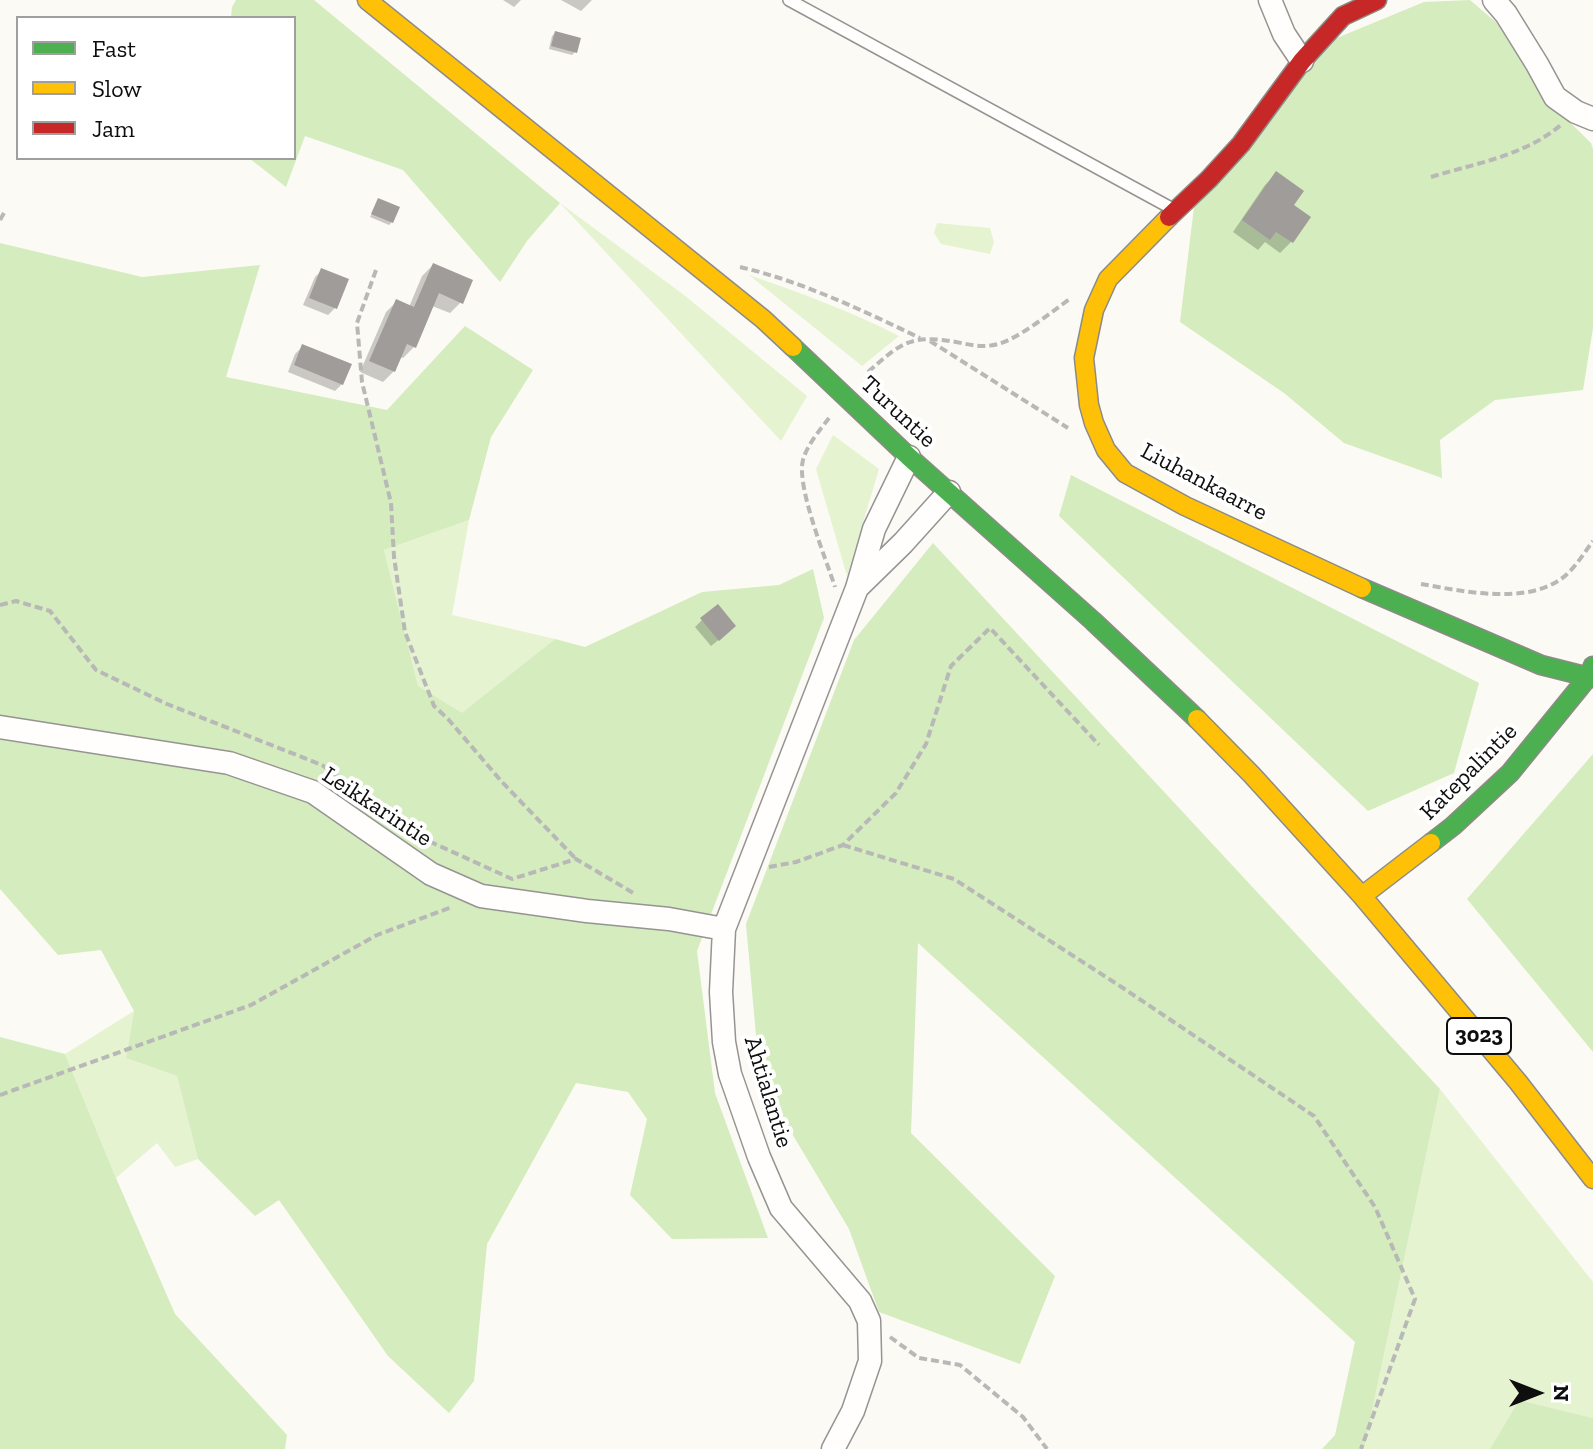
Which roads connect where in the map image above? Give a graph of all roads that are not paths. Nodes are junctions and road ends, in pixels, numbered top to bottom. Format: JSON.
{"nodes":[{"id":1,"x":367,"y":0,"type":"edge"},
{"id":2,"x":789,"y":0,"type":"edge"},
{"id":3,"x":1270,"y":0,"type":"edge"},
{"id":4,"x":1377,"y":0,"type":"edge"},
{"id":5,"x":1494,"y":0,"type":"edge"},
{"id":6,"x":1302,"y":61,"type":"junction"},
{"id":7,"x":1584,"y":116,"type":"edge"},
{"id":8,"x":1175,"y":210,"type":"junction"},
{"id":9,"x":909,"y":457,"type":"junction"},
{"id":10,"x":949,"y":492,"type":"junction"},
{"id":11,"x":857,"y":588,"type":"junction"},
{"id":12,"x":1592,"y":673,"type":"edge"},
{"id":13,"x":0,"y":727,"type":"edge"},
{"id":14,"x":1362,"y":896,"type":"junction"},
{"id":15,"x":724,"y":929,"type":"junction"},
{"id":16,"x":1593,"y":1179,"type":"edge"},
{"id":17,"x":833,"y":1449,"type":"edge"}],
"edges":[{"from":1,"to":9,"type":"main road","name":"Turuntie"},
{"from":2,"to":8,"type":"lane"},
{"from":3,"to":6,"type":"street"},
{"from":4,"to":6,"type":"main road","name":"Liuhankaarre"},
{"from":5,"to":7,"type":"street"},
{"from":6,"to":8,"type":"main road","name":"Liuhankaarre"},
{"from":8,"to":12,"type":"main road","name":"Liuhankaarre"},
{"from":9,"to":10,"type":"main road","name":"Turuntie"},
{"from":9,"to":11,"type":"street","name":"Ahtialantie"},
{"from":10,"to":11,"type":"street","name":"Ahtialantie"},
{"from":10,"to":14,"type":"main road","name":"Turuntie"},
{"from":11,"to":15,"type":"street","name":"Ahtialantie"},
{"from":12,"to":14,"type":"main road","name":"Katepalintie"},
{"from":13,"to":15,"type":"street","name":"Leikkarintie"},
{"from":14,"to":16,"type":"main road","number":"3023"},
{"from":15,"to":17,"type":"street","name":"Ahtialantie"}]}
